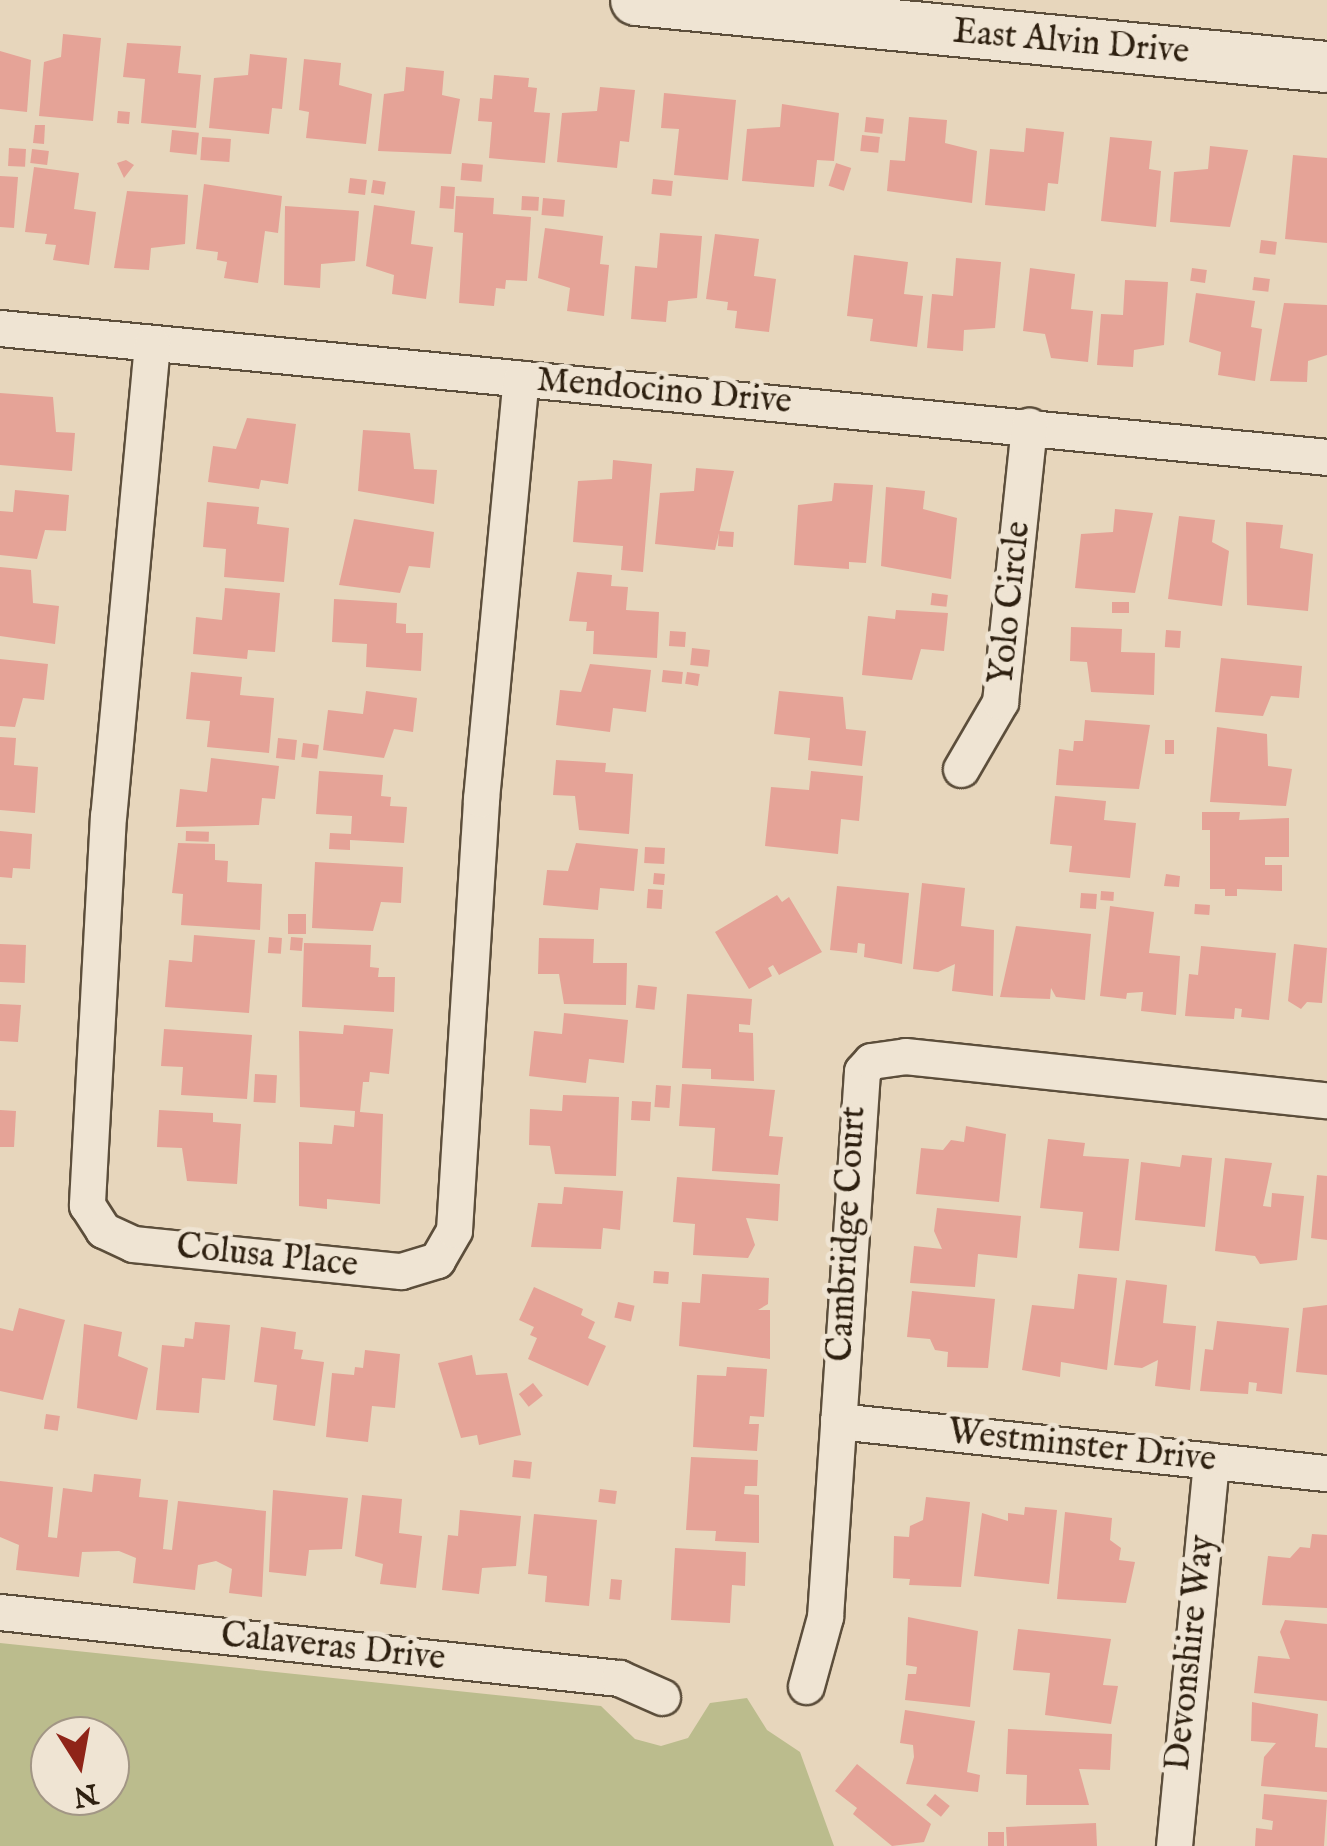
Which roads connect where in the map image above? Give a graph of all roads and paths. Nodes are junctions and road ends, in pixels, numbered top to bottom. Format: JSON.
{"nodes":[{"id":1,"x":636,"y":0,"type":"edge"},
{"id":2,"x":931,"y":14,"type":"edge"},
{"id":3,"x":1327,"y":67,"type":"edge"},
{"id":4,"x":0,"y":328,"type":"edge"},
{"id":5,"x":152,"y":344,"type":"junction"},
{"id":6,"x":520,"y":379,"type":"junction"},
{"id":7,"x":1029,"y":426,"type":"junction"},
{"id":8,"x":1327,"y":457,"type":"edge"},
{"id":9,"x":962,"y":769,"type":"dead end"},
{"id":10,"x":1327,"y":1100,"type":"edge"},
{"id":11,"x":838,"y":1421,"type":"junction"},
{"id":12,"x":1210,"y":1460,"type":"junction"},
{"id":13,"x":1327,"y":1474,"type":"edge"},
{"id":14,"x":0,"y":1612,"type":"edge"},
{"id":15,"x":806,"y":1686,"type":"dead end"},
{"id":16,"x":662,"y":1697,"type":"dead end"},
{"id":17,"x":1174,"y":1846,"type":"edge"}],
"edges":[{"from":1,"to":2,"type":"main road","name":"East Alvin Drive"},
{"from":2,"to":3,"type":"main road","name":"East Alvin Drive"},
{"from":4,"to":5,"type":"street","name":"Mendocino Drive"},
{"from":5,"to":6,"type":"street","name":"Mendocino Drive"},
{"from":5,"to":6,"type":"street","name":"Colusa Place"},
{"from":6,"to":7,"type":"street","name":"Mendocino Drive"},
{"from":7,"to":8,"type":"street","name":"Mendocino Drive"},
{"from":7,"to":9,"type":"street","name":"Yolo Circle"},
{"from":10,"to":11,"type":"street","name":"Cambridge Court"},
{"from":11,"to":12,"type":"street","name":"Westminster Drive"},
{"from":11,"to":15,"type":"street","name":"Cambridge Court"},
{"from":12,"to":13,"type":"street","name":"Westminster Drive"},
{"from":12,"to":17,"type":"street","name":"Devonshire Way"},
{"from":14,"to":16,"type":"street","name":"Calaveras Drive"}]}
